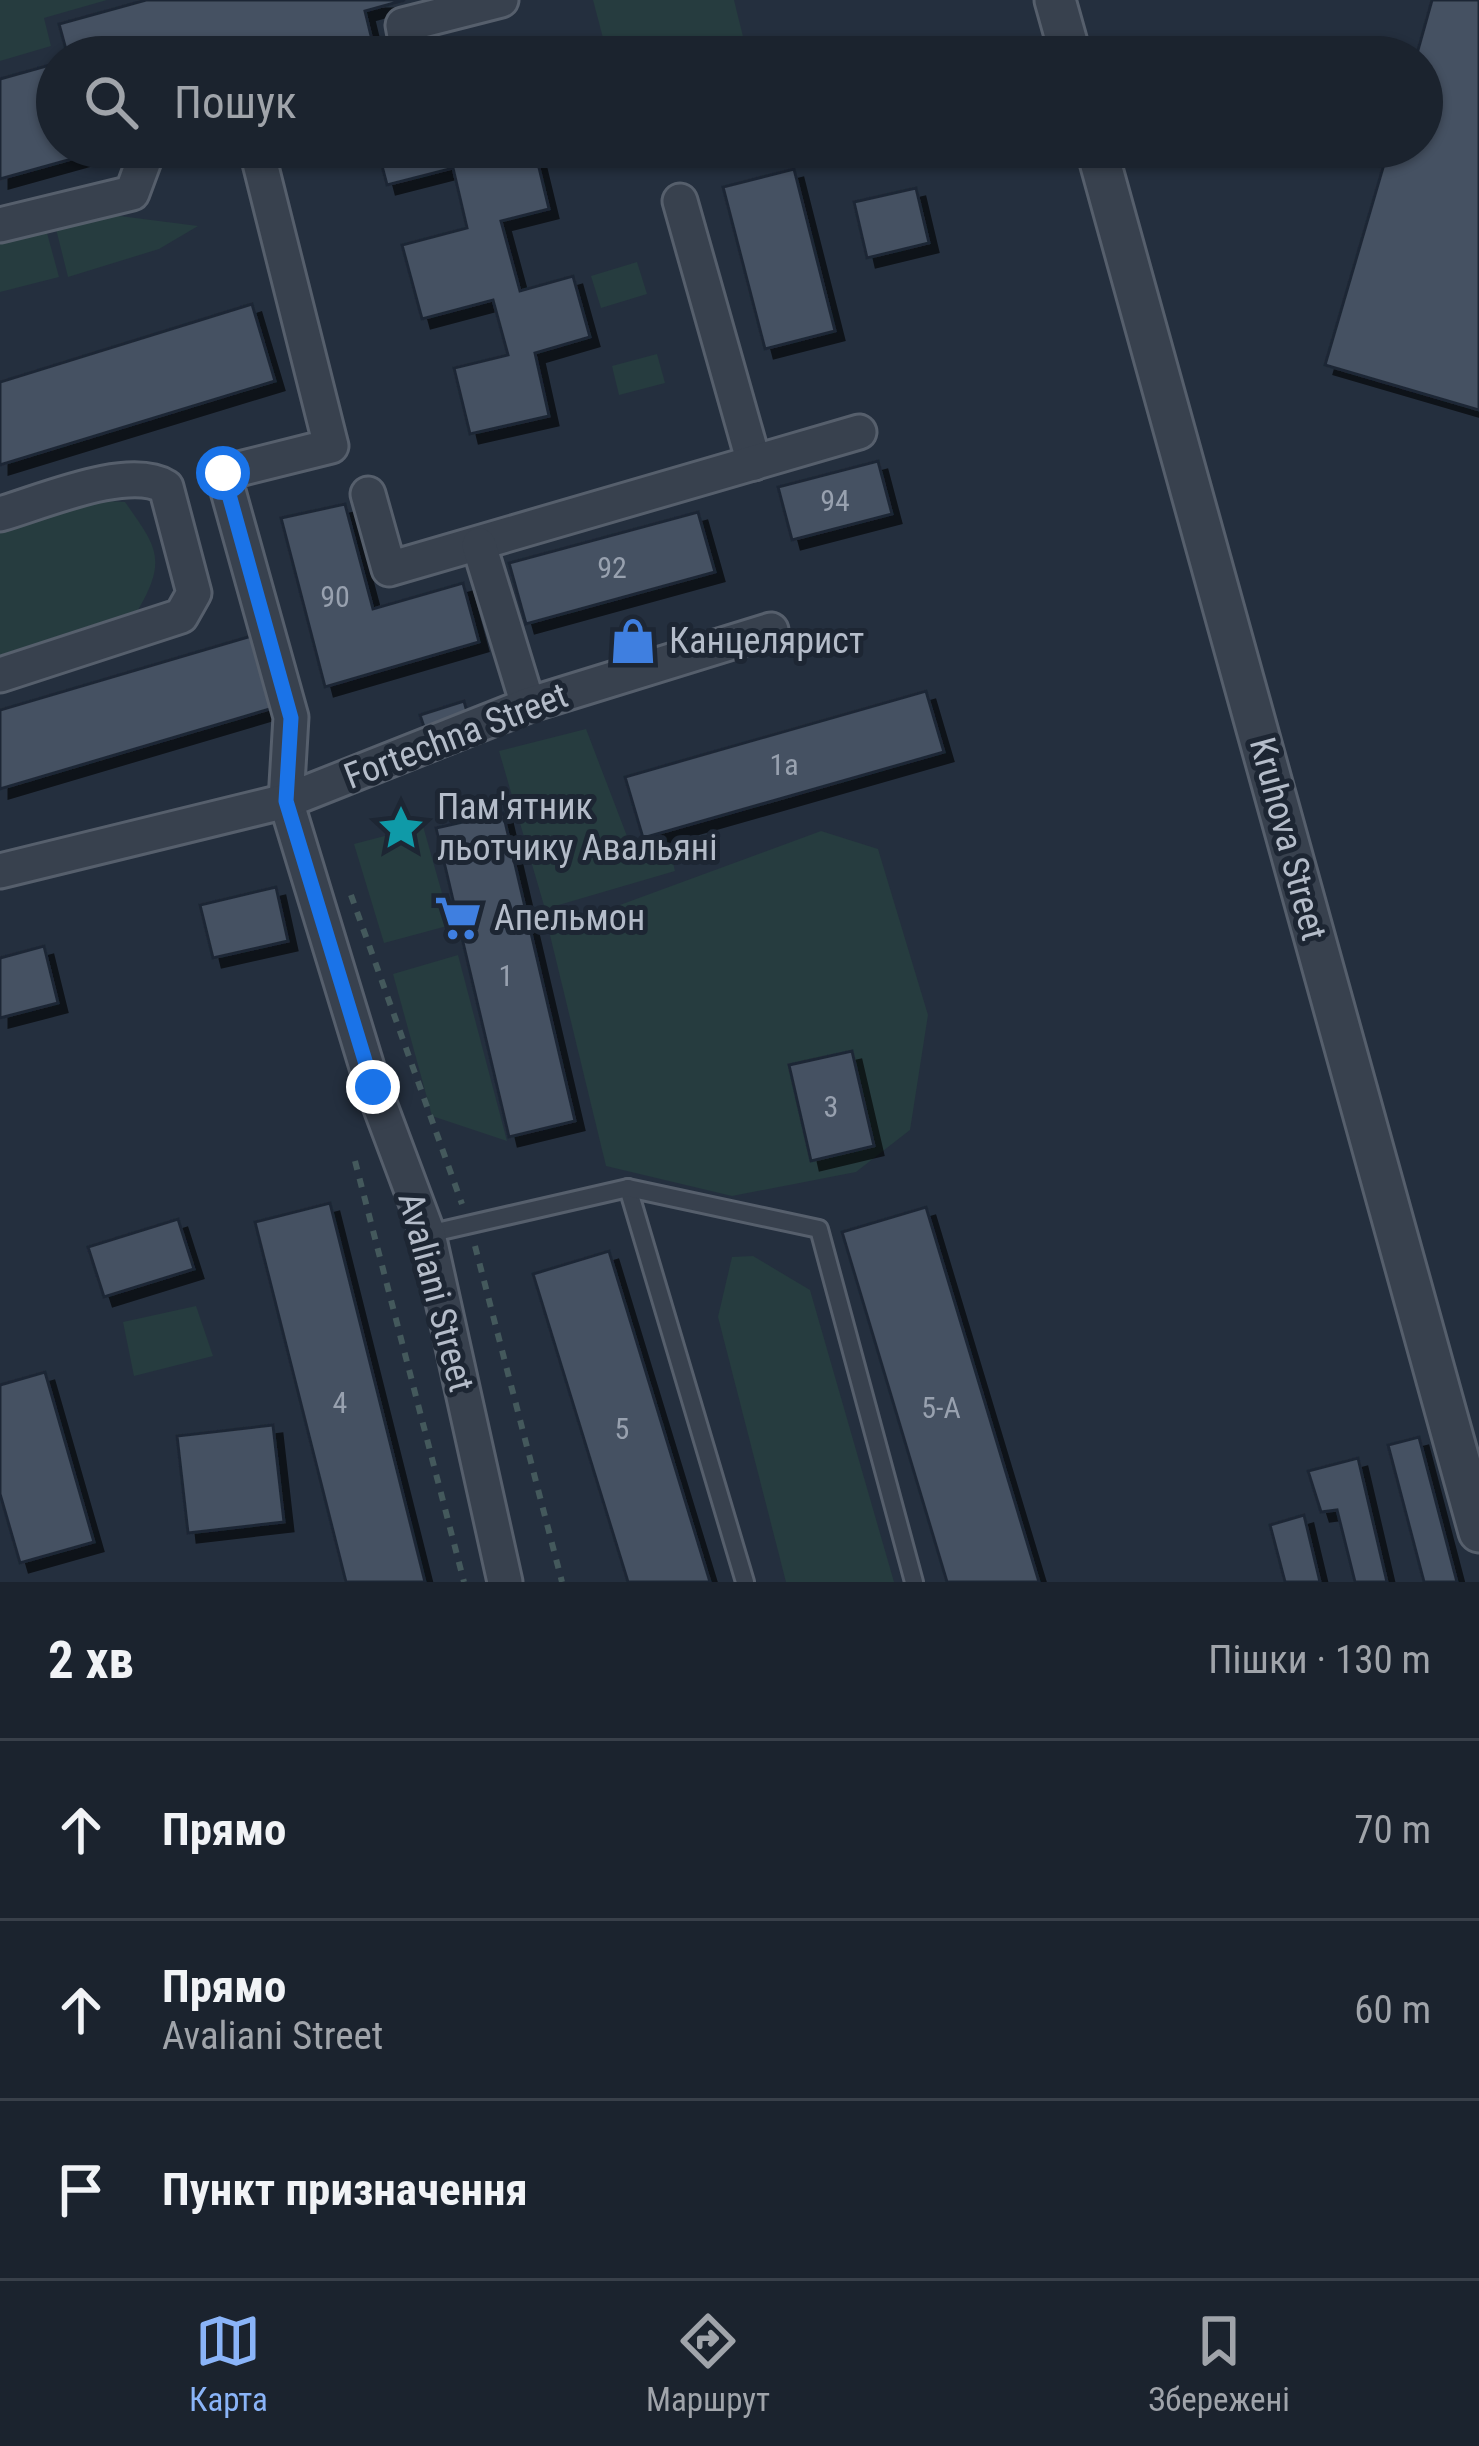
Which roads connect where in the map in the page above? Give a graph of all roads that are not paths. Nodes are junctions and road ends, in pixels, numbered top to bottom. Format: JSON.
{"nodes":[{"id":1,"x":501,"y":0,"type":"edge"},
{"id":2,"x":1055,"y":0,"type":"edge"},
{"id":3,"x":405,"y":36,"type":"edge"},
{"id":4,"x":1065,"y":36,"type":"edge"},
{"id":5,"x":141,"y":168,"type":"edge"},
{"id":6,"x":261,"y":168,"type":"edge"},
{"id":7,"x":1102,"y":168,"type":"edge"},
{"id":8,"x":680,"y":201,"type":"dead end"},
{"id":9,"x":0,"y":225,"type":"edge"},
{"id":10,"x":859,"y":432,"type":"dead end"},
{"id":11,"x":754,"y":463,"type":"junction"},
{"id":12,"x":368,"y":494,"type":"dead end"},
{"id":13,"x":0,"y":514,"type":"edge"},
{"id":14,"x":237,"y":528,"type":"junction"},
{"id":15,"x":180,"y":541,"type":"junction"},
{"id":16,"x":479,"y":545,"type":"junction"},
{"id":17,"x":770,"y":630,"type":"dead end"},
{"id":18,"x":0,"y":675,"type":"edge"},
{"id":19,"x":528,"y":705,"type":"junction"},
{"id":20,"x":286,"y":801,"type":"junction"},
{"id":21,"x":0,"y":871,"type":"edge"},
{"id":22,"x":628,"y":1188,"type":"junction"},
{"id":23,"x":428,"y":1234,"type":"junction"},
{"id":24,"x":1479,"y":1532,"type":"edge"},
{"id":25,"x":505,"y":1582,"type":"edge"},
{"id":26,"x":745,"y":1582,"type":"edge"},
{"id":27,"x":914,"y":1582,"type":"edge"}],
"edges":[{"from":1,"to":3,"type":"street"},
{"from":2,"to":4,"type":"street"},
{"from":5,"to":9,"type":"street"},
{"from":6,"to":14,"type":"street"},
{"from":7,"to":24,"type":"street","name":"Kruhova Street"},
{"from":8,"to":11,"type":"street"},
{"from":10,"to":11,"type":"street"},
{"from":11,"to":16,"type":"street"},
{"from":12,"to":16,"type":"street"},
{"from":13,"to":15,"type":"street"},
{"from":14,"to":15,"type":"street"},
{"from":14,"to":20,"type":"street"},
{"from":15,"to":18,"type":"street"},
{"from":16,"to":19,"type":"street"},
{"from":17,"to":19,"type":"street","name":"Fortechna Street"},
{"from":19,"to":20,"type":"street","name":"Fortechna Street"},
{"from":20,"to":21,"type":"street","name":"Fortechna Street"},
{"from":20,"to":23,"type":"street","name":"Avaliani Street"},
{"from":22,"to":23,"type":"lane"},
{"from":22,"to":26,"type":"lane"},
{"from":22,"to":27,"type":"lane"},
{"from":23,"to":25,"type":"street","name":"Avaliani Street"}]}
